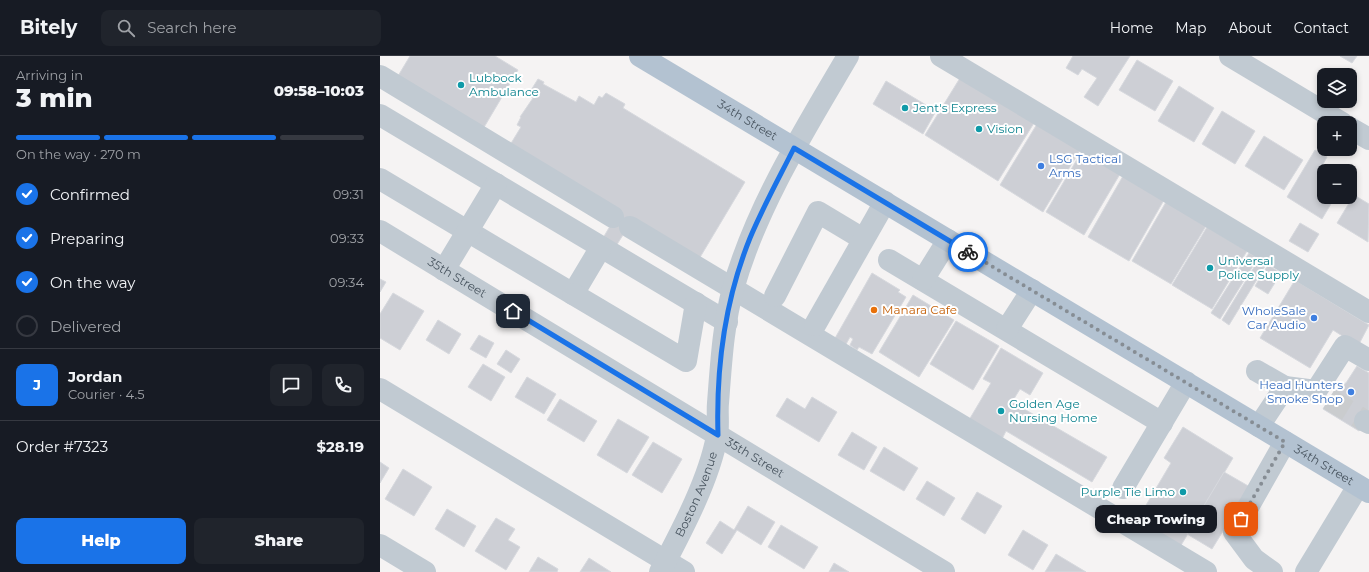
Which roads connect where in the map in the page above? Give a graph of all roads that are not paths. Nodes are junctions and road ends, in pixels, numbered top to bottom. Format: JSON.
{"nodes":[{"id":1,"x":640,"y":56,"type":"edge"},
{"id":2,"x":848,"y":56,"type":"edge"},
{"id":3,"x":940,"y":56,"type":"edge"},
{"id":4,"x":1230,"y":56,"type":"edge"},
{"id":5,"x":380,"y":76,"type":"edge"},
{"id":6,"x":380,"y":114,"type":"edge"},
{"id":7,"x":1330,"y":116,"type":"edge"},
{"id":8,"x":1357,"y":132,"type":"edge"},
{"id":9,"x":1369,"y":139,"type":"edge"},
{"id":10,"x":794,"y":148,"type":"junction"},
{"id":11,"x":380,"y":179,"type":"edge"},
{"id":12,"x":496,"y":184,"type":"junction"},
{"id":13,"x":884,"y":202,"type":"junction"},
{"id":14,"x":380,"y":231,"type":"edge"},
{"id":15,"x":468,"y":231,"type":"junction"},
{"id":16,"x":863,"y":239,"type":"junction"},
{"id":17,"x":948,"y":240,"type":"junction"},
{"id":18,"x":601,"y":247,"type":"junction"},
{"id":19,"x":889,"y":260,"type":"dead end"},
{"id":20,"x":444,"y":270,"type":"junction"},
{"id":21,"x":923,"y":280,"type":"junction"},
{"id":22,"x":733,"y":289,"type":"junction"},
{"id":23,"x":1032,"y":290,"type":"junction"},
{"id":24,"x":573,"y":294,"type":"junction"},
{"id":25,"x":775,"y":296,"type":"dead end"},
{"id":26,"x":696,"y":303,"type":"junction"},
{"id":27,"x":1369,"y":312,"type":"edge"},
{"id":28,"x":727,"y":322,"type":"junction"},
{"id":29,"x":815,"y":325,"type":"dead end"},
{"id":30,"x":1007,"y":330,"type":"junction"},
{"id":31,"x":1366,"y":352,"type":"edge"},
{"id":32,"x":1257,"y":371,"type":"dead end"},
{"id":33,"x":1186,"y":382,"type":"junction"},
{"id":34,"x":1285,"y":388,"type":"junction"},
{"id":35,"x":380,"y":389,"type":"edge"},
{"id":36,"x":1162,"y":423,"type":"junction"},
{"id":37,"x":1259,"y":426,"type":"junction"},
{"id":38,"x":718,"y":435,"type":"junction"},
{"id":39,"x":1285,"y":442,"type":"junction"},
{"id":40,"x":1123,"y":488,"type":"dead end"},
{"id":41,"x":1363,"y":489,"type":"edge"},
{"id":42,"x":380,"y":545,"type":"edge"},
{"id":43,"x":663,"y":566,"type":"edge"},
{"id":44,"x":425,"y":572,"type":"edge"},
{"id":45,"x":684,"y":572,"type":"edge"},
{"id":46,"x":944,"y":572,"type":"edge"},
{"id":47,"x":1206,"y":572,"type":"edge"},
{"id":48,"x":1272,"y":572,"type":"edge"},
{"id":49,"x":1306,"y":572,"type":"edge"}],
"edges":[{"from":1,"to":10,"type":"main road","name":"34th Street"},
{"from":2,"to":10,"type":"street","name":"Boston Avenue"},
{"from":3,"to":27,"type":"street"},
{"from":4,"to":7,"type":"street"},
{"from":5,"to":22,"type":"street"},
{"from":6,"to":12,"type":"street"},
{"from":8,"to":9,"type":"street"},
{"from":10,"to":13,"type":"main road","name":"34th Street"},
{"from":10,"to":22,"type":"street","name":"Boston Avenue"},
{"from":11,"to":15,"type":"street"},
{"from":12,"to":15,"type":"street"},
{"from":12,"to":18,"type":"street"},
{"from":13,"to":16,"type":"street"},
{"from":13,"to":17,"type":"main road","name":"34th Street"},
{"from":14,"to":20,"type":"street","name":"35th Street"},
{"from":15,"to":20,"type":"street"},
{"from":15,"to":24,"type":"street"},
{"from":16,"to":25,"type":"street"},
{"from":16,"to":29,"type":"street"},
{"from":17,"to":21,"type":"street"},
{"from":17,"to":23,"type":"main road","name":"34th Street"},
{"from":18,"to":24,"type":"street"},
{"from":18,"to":26,"type":"street"},
{"from":19,"to":21,"type":"street"},
{"from":20,"to":38,"type":"street","name":"35th Street"},
{"from":21,"to":30,"type":"street"},
{"from":22,"to":28,"type":"street","name":"Boston Avenue"},
{"from":22,"to":47,"type":"street"},
{"from":23,"to":30,"type":"street"},
{"from":23,"to":33,"type":"main road","name":"34th Street"},
{"from":24,"to":26,"type":"street"},
{"from":26,"to":28,"type":"street"},
{"from":28,"to":38,"type":"street","name":"Boston Avenue"},
{"from":30,"to":36,"type":"street"},
{"from":31,"to":34,"type":"street"},
{"from":32,"to":34,"type":"street"},
{"from":33,"to":36,"type":"street"},
{"from":33,"to":37,"type":"main road","name":"34th Street"},
{"from":34,"to":37,"type":"street"},
{"from":35,"to":43,"type":"street"},
{"from":36,"to":40,"type":"street"},
{"from":37,"to":39,"type":"main road","name":"34th Street"},
{"from":38,"to":43,"type":"street","name":"Boston Avenue"},
{"from":38,"to":46,"type":"street","name":"35th Street"},
{"from":39,"to":41,"type":"main road","name":"34th Street"},
{"from":39,"to":48,"type":"street"},
{"from":41,"to":49,"type":"street"},
{"from":42,"to":44,"type":"street"},
{"from":43,"to":45,"type":"street"}]}
